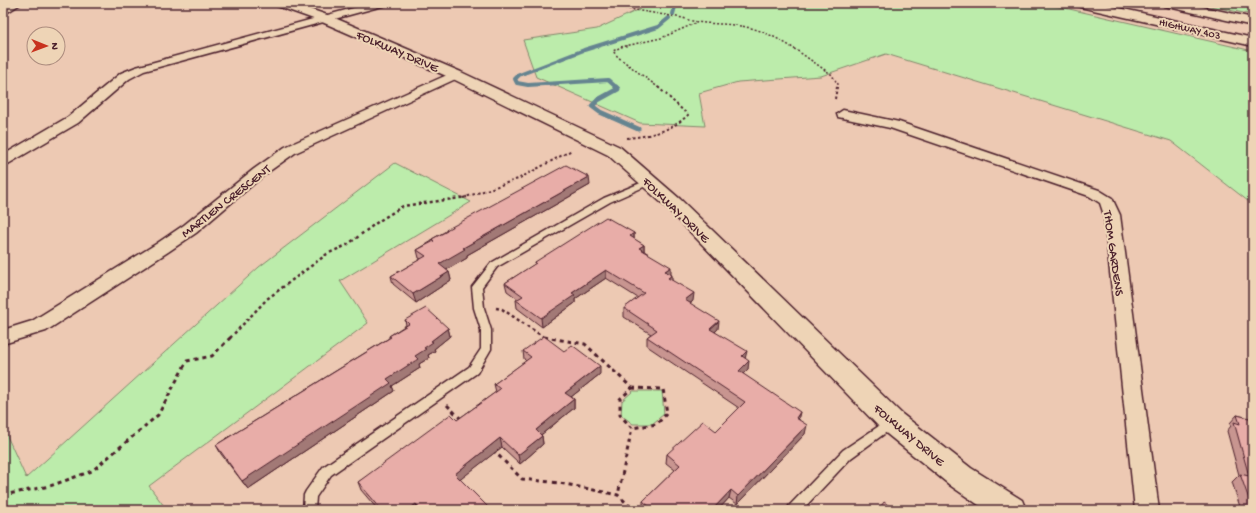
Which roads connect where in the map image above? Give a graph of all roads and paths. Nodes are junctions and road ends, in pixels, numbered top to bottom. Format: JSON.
{"nodes":[{"id":1,"x":17,"y":3,"type":"edge"},
{"id":2,"x":281,"y":3,"type":"edge"},
{"id":3,"x":383,"y":3,"type":"edge"},
{"id":4,"x":593,"y":3,"type":"edge"},
{"id":5,"x":1080,"y":3,"type":"edge"},
{"id":6,"x":1168,"y":3,"type":"edge"},
{"id":7,"x":3,"y":12,"type":"edge"},
{"id":8,"x":326,"y":18,"type":"junction"},
{"id":9,"x":1253,"y":22,"type":"edge"},
{"id":10,"x":696,"y":23,"type":"junction"},
{"id":11,"x":1253,"y":42,"type":"edge"},
{"id":12,"x":456,"y":75,"type":"junction"},
{"id":13,"x":839,"y":106,"type":"joint"},
{"id":14,"x":596,"y":142,"type":"junction"},
{"id":15,"x":3,"y":161,"type":"edge"},
{"id":16,"x":651,"y":182,"type":"junction"},
{"id":17,"x":479,"y":305,"type":"junction"},
{"id":18,"x":3,"y":337,"type":"edge"},
{"id":19,"x":632,"y":388,"type":"junction"},
{"id":20,"x":437,"y":395,"type":"junction"},
{"id":21,"x":892,"y":422,"type":"junction"},
{"id":22,"x":465,"y":423,"type":"edge"},
{"id":23,"x":632,"y":428,"type":"junction"},
{"id":24,"x":488,"y":445,"type":"edge"},
{"id":25,"x":3,"y":495,"type":"edge"},
{"id":26,"x":618,"y":495,"type":"junction"},
{"id":27,"x":309,"y":510,"type":"edge"},
{"id":28,"x":634,"y":510,"type":"edge"},
{"id":29,"x":794,"y":510,"type":"edge"},
{"id":30,"x":1011,"y":510,"type":"edge"},
{"id":31,"x":1146,"y":510,"type":"edge"}],
"edges":[{"from":1,"to":7,"type":"street"},
{"from":2,"to":8,"type":"street","name":"FOLKWAY DRIVE"},
{"from":3,"to":8,"type":"street"},
{"from":4,"to":10,"type":"path"},
{"from":5,"to":11,"type":"highway","name":"HIGHWAY 403"},
{"from":6,"to":9,"type":"highway","name":"HIGHWAY 403"},
{"from":8,"to":12,"type":"street","name":"FOLKWAY DRIVE"},
{"from":8,"to":15,"type":"street"},
{"from":10,"to":13,"type":"path"},
{"from":10,"to":14,"type":"path"},
{"from":12,"to":14,"type":"street","name":"FOLKWAY DRIVE"},
{"from":12,"to":18,"type":"street","name":"MARTLEN CRESCENT"},
{"from":13,"to":31,"type":"street","name":"THOM GARDENS"},
{"from":14,"to":16,"type":"street","name":"FOLKWAY DRIVE"},
{"from":14,"to":25,"type":"path"},
{"from":16,"to":17,"type":"lane"},
{"from":16,"to":21,"type":"street","name":"FOLKWAY DRIVE"},
{"from":17,"to":19,"type":"path"},
{"from":17,"to":20,"type":"lane"},
{"from":19,"to":23,"type":"path"},
{"from":19,"to":23,"type":"path"},
{"from":20,"to":22,"type":"path"},
{"from":20,"to":27,"type":"lane"},
{"from":21,"to":29,"type":"lane"},
{"from":21,"to":30,"type":"street","name":"FOLKWAY DRIVE"},
{"from":23,"to":26,"type":"path"},
{"from":24,"to":26,"type":"path"},
{"from":26,"to":28,"type":"path"}]}
